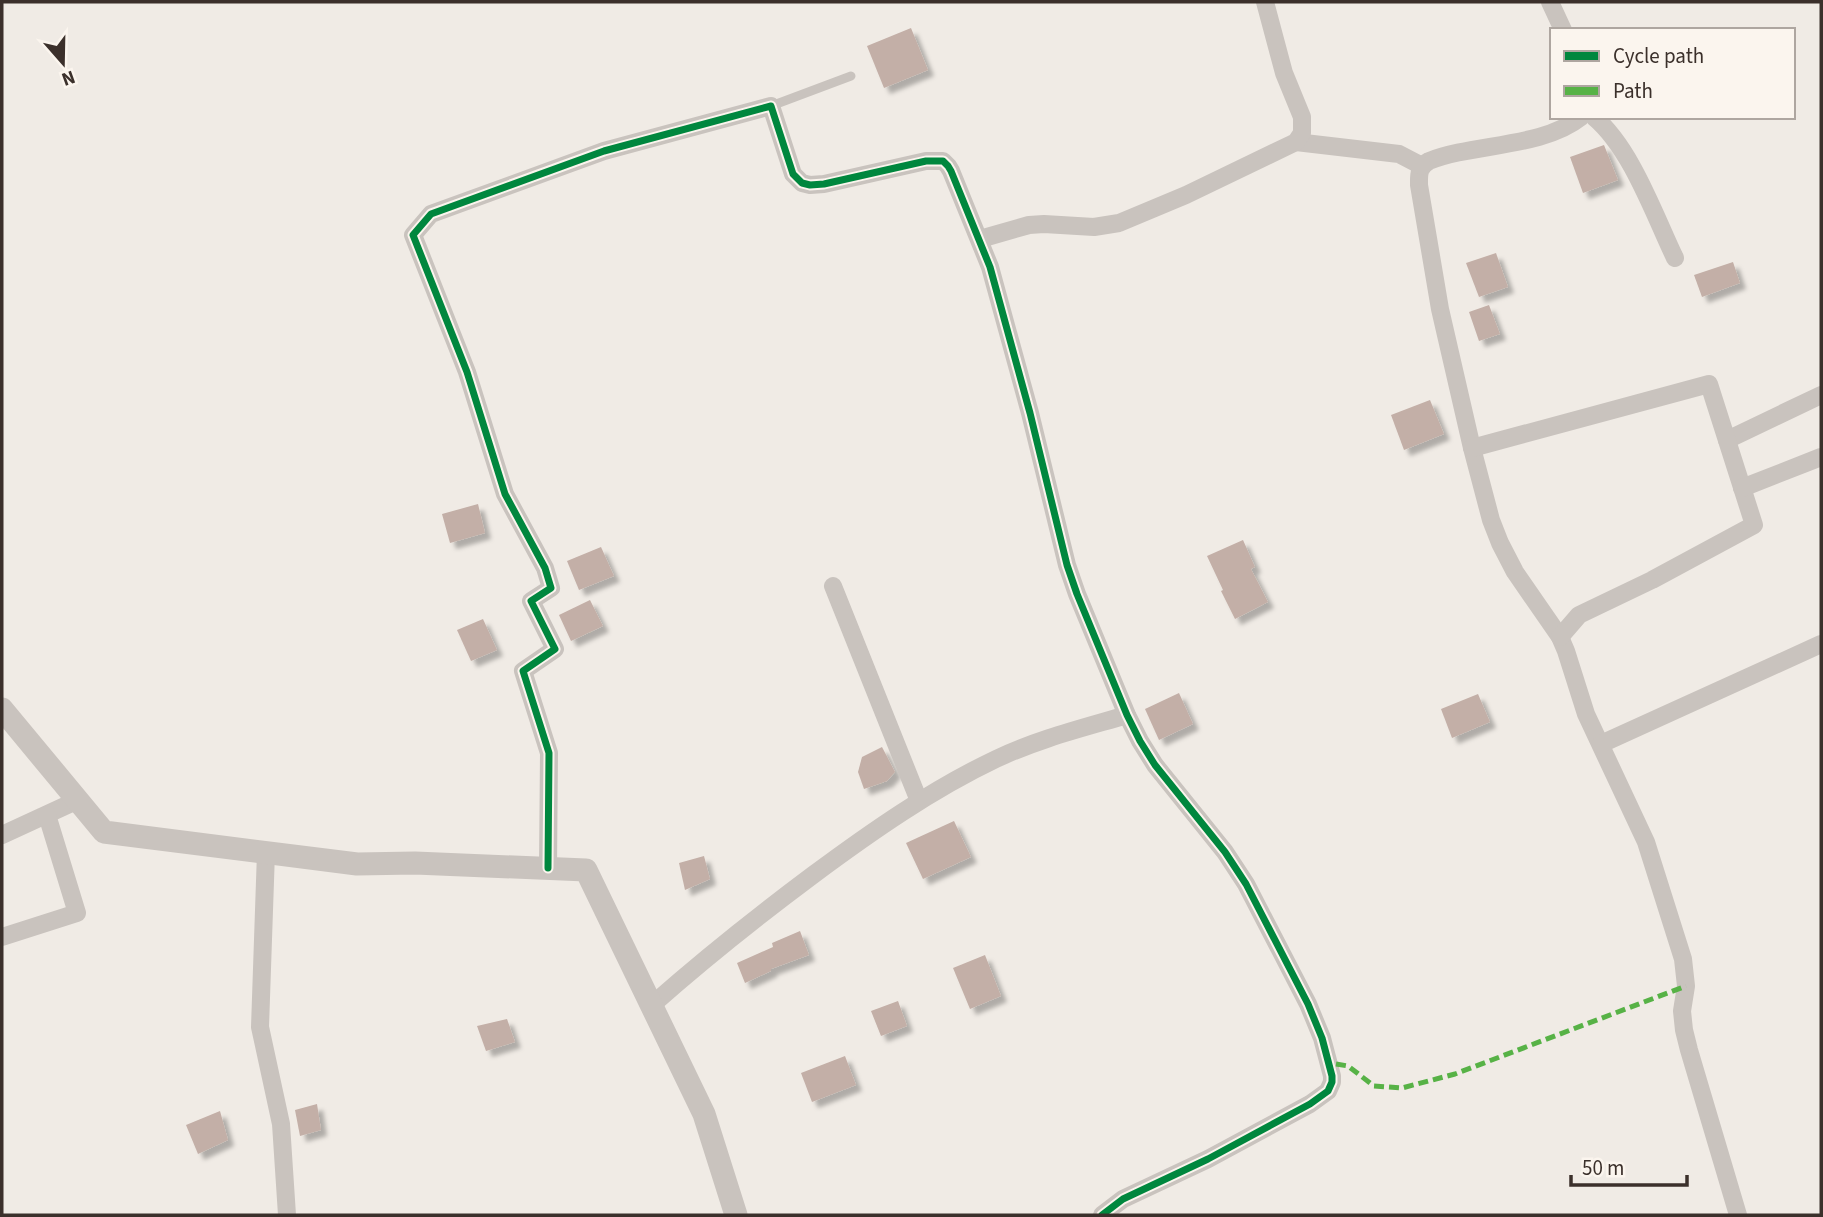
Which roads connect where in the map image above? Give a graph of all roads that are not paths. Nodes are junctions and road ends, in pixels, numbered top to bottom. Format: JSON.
{"nodes":[{"id":1,"x":1265,"y":2,"type":"edge"},
{"id":2,"x":1550,"y":2,"type":"edge"},
{"id":3,"x":1562,"y":28,"type":"edge"},
{"id":4,"x":851,"y":76,"type":"dead end"},
{"id":5,"x":771,"y":106,"type":"junction"},
{"id":6,"x":1578,"y":119,"type":"edge"},
{"id":7,"x":1596,"y":119,"type":"edge"},
{"id":8,"x":1296,"y":142,"type":"junction"},
{"id":9,"x":1422,"y":166,"type":"junction"},
{"id":10,"x":979,"y":239,"type":"junction"},
{"id":11,"x":1675,"y":258,"type":"dead end"},
{"id":12,"x":1821,"y":395,"type":"edge"},
{"id":13,"x":1727,"y":440,"type":"junction"},
{"id":14,"x":1472,"y":448,"type":"junction"},
{"id":15,"x":1821,"y":457,"type":"edge"},
{"id":16,"x":1742,"y":488,"type":"junction"},
{"id":17,"x":833,"y":586,"type":"dead end"},
{"id":18,"x":1560,"y":637,"type":"junction"},
{"id":19,"x":1821,"y":645,"type":"edge"},
{"id":20,"x":2,"y":709,"type":"edge"},
{"id":21,"x":1127,"y":715,"type":"junction"},
{"id":22,"x":1601,"y":744,"type":"junction"},
{"id":23,"x":78,"y":800,"type":"junction"},
{"id":24,"x":919,"y":801,"type":"junction"},
{"id":25,"x":47,"y":815,"type":"junction"},
{"id":26,"x":2,"y":835,"type":"edge"},
{"id":27,"x":266,"y":852,"type":"junction"},
{"id":28,"x":548,"y":868,"type":"junction"},
{"id":29,"x":2,"y":937,"type":"edge"},
{"id":30,"x":652,"y":1005,"type":"junction"},
{"id":31,"x":287,"y":1215,"type":"edge"},
{"id":32,"x":736,"y":1215,"type":"edge"},
{"id":33,"x":1102,"y":1215,"type":"edge"},
{"id":34,"x":1738,"y":1215,"type":"edge"}],
"edges":[{"from":1,"to":8,"type":"street"},
{"from":2,"to":3,"type":"street"},
{"from":4,"to":5,"type":"lane"},
{"from":5,"to":10,"type":"street"},
{"from":5,"to":28,"type":"street"},
{"from":6,"to":9,"type":"street"},
{"from":7,"to":11,"type":"street"},
{"from":8,"to":9,"type":"street"},
{"from":8,"to":10,"type":"street"},
{"from":9,"to":14,"type":"street"},
{"from":10,"to":21,"type":"street"},
{"from":12,"to":13,"type":"street"},
{"from":13,"to":14,"type":"street"},
{"from":13,"to":16,"type":"street"},
{"from":14,"to":18,"type":"street"},
{"from":15,"to":16,"type":"street"},
{"from":16,"to":18,"type":"street"},
{"from":17,"to":24,"type":"street"},
{"from":18,"to":22,"type":"street"},
{"from":19,"to":22,"type":"street"},
{"from":20,"to":23,"type":"street"},
{"from":21,"to":24,"type":"street"},
{"from":21,"to":33,"type":"street"},
{"from":22,"to":34,"type":"street"},
{"from":23,"to":25,"type":"street"},
{"from":23,"to":27,"type":"street"},
{"from":24,"to":30,"type":"street"},
{"from":25,"to":26,"type":"street"},
{"from":25,"to":29,"type":"street"},
{"from":27,"to":28,"type":"street"},
{"from":27,"to":31,"type":"street"},
{"from":28,"to":30,"type":"street"},
{"from":30,"to":32,"type":"street"}]}
